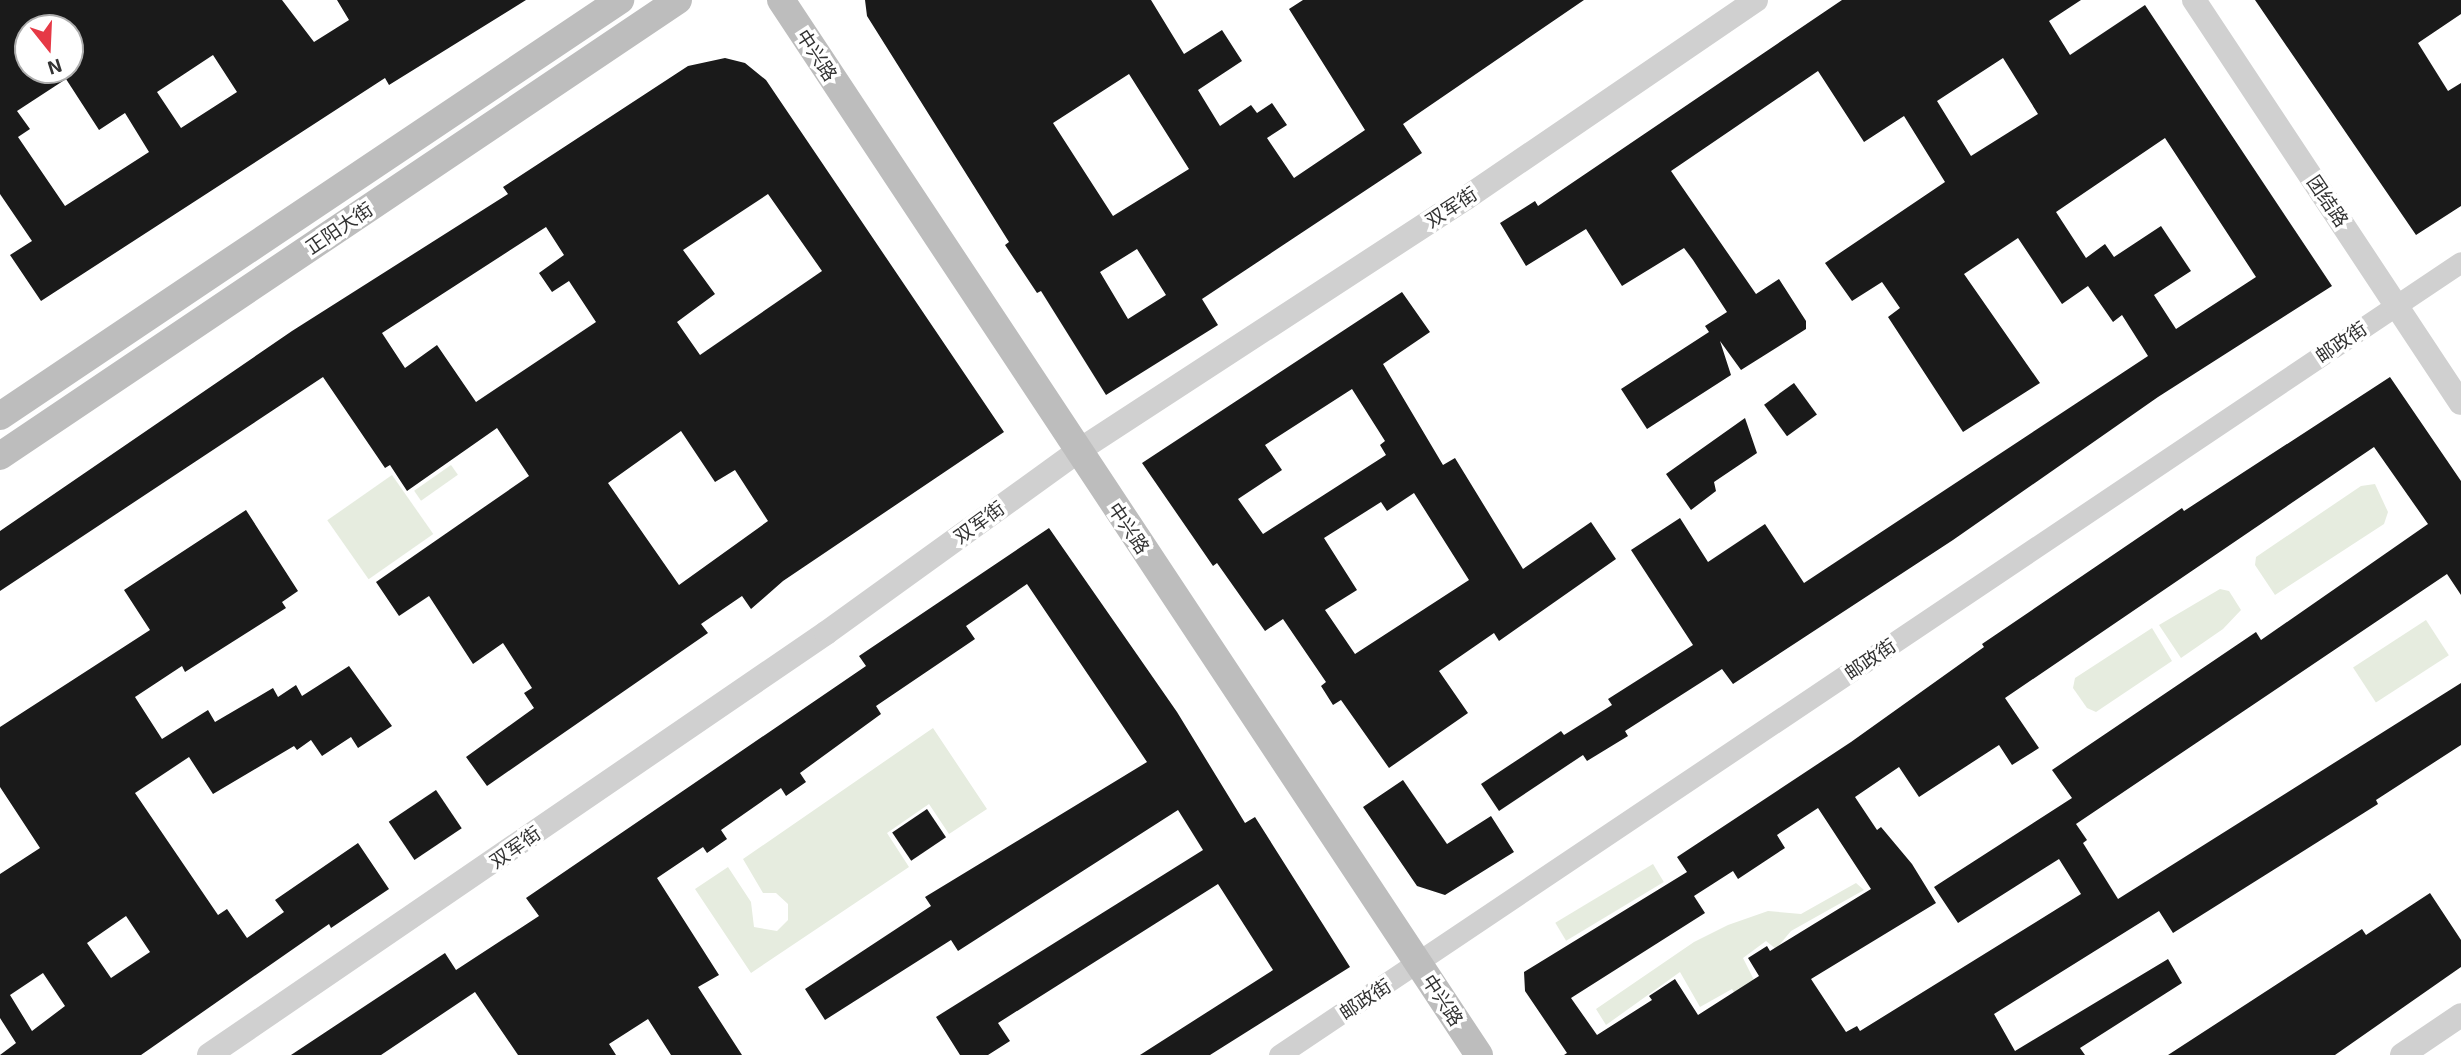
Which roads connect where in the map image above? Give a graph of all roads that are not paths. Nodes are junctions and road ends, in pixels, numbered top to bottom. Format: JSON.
{"nodes":[{"id":1,"x":620,"y":0,"type":"edge"},
{"id":2,"x":678,"y":0,"type":"edge"},
{"id":3,"x":781,"y":0,"type":"edge"},
{"id":4,"x":1756,"y":0,"type":"edge"},
{"id":5,"x":2194,"y":0,"type":"edge"},
{"id":6,"x":2461,"y":262,"type":"edge"},
{"id":7,"x":2396,"y":305,"type":"junction"},
{"id":8,"x":2461,"y":402,"type":"edge"},
{"id":9,"x":0,"y":416,"type":"edge"},
{"id":10,"x":1078,"y":452,"type":"junction"},
{"id":11,"x":0,"y":456,"type":"edge"},
{"id":12,"x":1419,"y":964,"type":"junction"},
{"id":13,"x":2461,"y":1015,"type":"edge"},
{"id":14,"x":209,"y":1055,"type":"edge"},
{"id":15,"x":1279,"y":1055,"type":"edge"},
{"id":16,"x":1479,"y":1055,"type":"edge"},
{"id":17,"x":2402,"y":1055,"type":"edge"}],
"edges":[{"from":1,"to":9,"type":"main road","name":"正阳大街"},
{"from":2,"to":11,"type":"main road","name":"正阳大街"},
{"from":3,"to":10,"type":"main road","name":"中兴路"},
{"from":4,"to":10,"type":"street","name":"双军街"},
{"from":5,"to":7,"type":"street","name":"团结路"},
{"from":6,"to":7,"type":"street","name":"邮政街"},
{"from":7,"to":8,"type":"street","name":"团结路"},
{"from":7,"to":12,"type":"street","name":"邮政街"},
{"from":10,"to":12,"type":"main road","name":"中兴路"},
{"from":10,"to":14,"type":"street","name":"双军街"},
{"from":12,"to":15,"type":"street","name":"邮政街"},
{"from":12,"to":16,"type":"main road","name":"中兴路"},
{"from":13,"to":17,"type":"street"}]}
